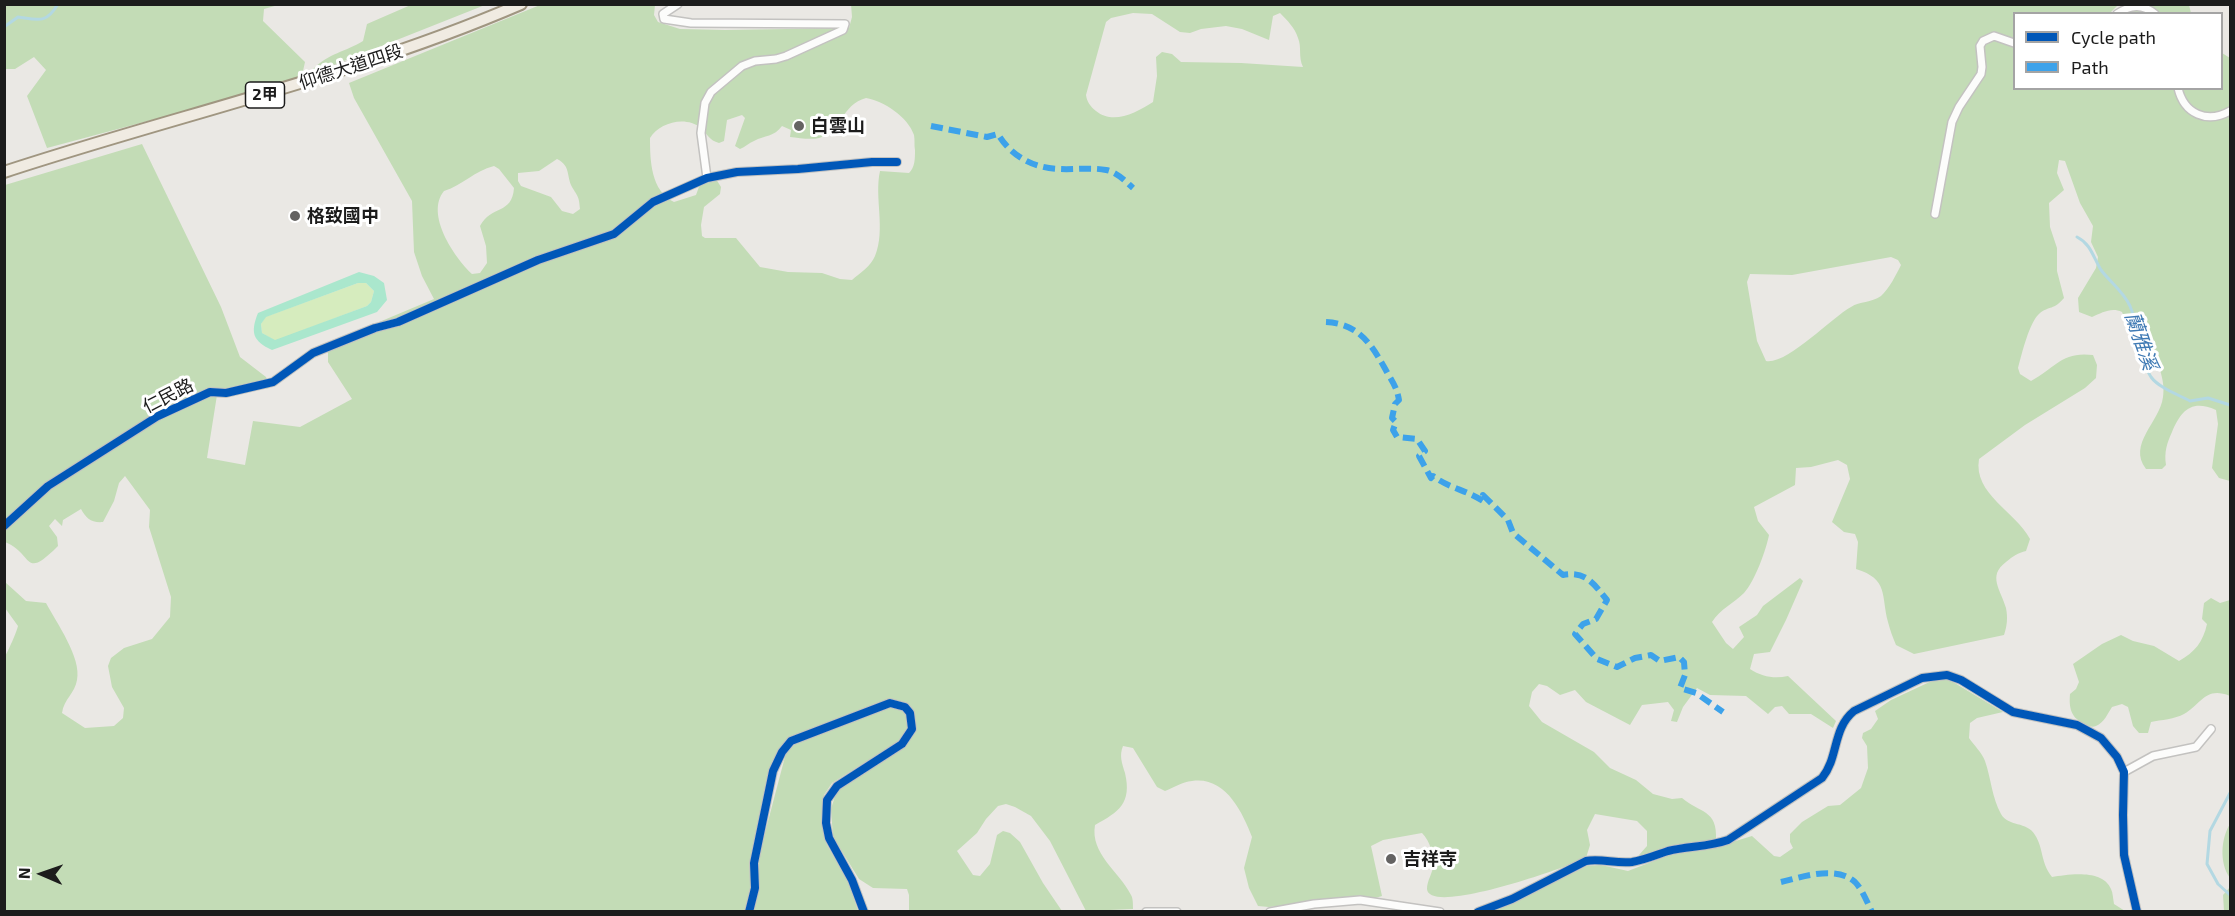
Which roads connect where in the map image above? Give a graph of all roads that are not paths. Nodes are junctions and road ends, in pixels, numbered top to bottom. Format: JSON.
{"nodes":[{"id":1,"x":521,"y":4,"type":"edge"},
{"id":2,"x":678,"y":4,"type":"edge"},
{"id":3,"x":2119,"y":12,"type":"edge"},
{"id":4,"x":2152,"y":12,"type":"edge"},
{"id":5,"x":2013,"y":43,"type":"edge"},
{"id":6,"x":2179,"y":90,"type":"edge"},
{"id":7,"x":2230,"y":111,"type":"edge"},
{"id":8,"x":897,"y":162,"type":"dead end"},
{"id":9,"x":4,"y":172,"type":"edge"},
{"id":10,"x":707,"y":178,"type":"junction"},
{"id":11,"x":1935,"y":214,"type":"dead end"},
{"id":12,"x":4,"y":526,"type":"edge"},
{"id":13,"x":2211,"y":729,"type":"dead end"},
{"id":14,"x":2124,"y":772,"type":"junction"},
{"id":15,"x":749,"y":912,"type":"edge"},
{"id":16,"x":864,"y":912,"type":"edge"},
{"id":17,"x":1146,"y":912,"type":"edge"},
{"id":18,"x":1177,"y":912,"type":"edge"},
{"id":19,"x":1270,"y":912,"type":"edge"},
{"id":20,"x":1440,"y":912,"type":"edge"},
{"id":21,"x":1478,"y":912,"type":"edge"},
{"id":22,"x":2137,"y":912,"type":"edge"}],
"edges":[{"from":1,"to":9,"type":"main road","name":"仰德大道四段","number":"2甲"},
{"from":2,"to":10,"type":"street"},
{"from":3,"to":4,"type":"street"},
{"from":5,"to":11,"type":"street"},
{"from":6,"to":7,"type":"street"},
{"from":8,"to":10,"type":"street","name":"仁民路"},
{"from":10,"to":12,"type":"street","name":"仁民路"},
{"from":13,"to":14,"type":"street"},
{"from":14,"to":21,"type":"street"},
{"from":14,"to":22,"type":"street"},
{"from":15,"to":16,"type":"street"},
{"from":17,"to":18,"type":"street"},
{"from":19,"to":20,"type":"street"}]}
